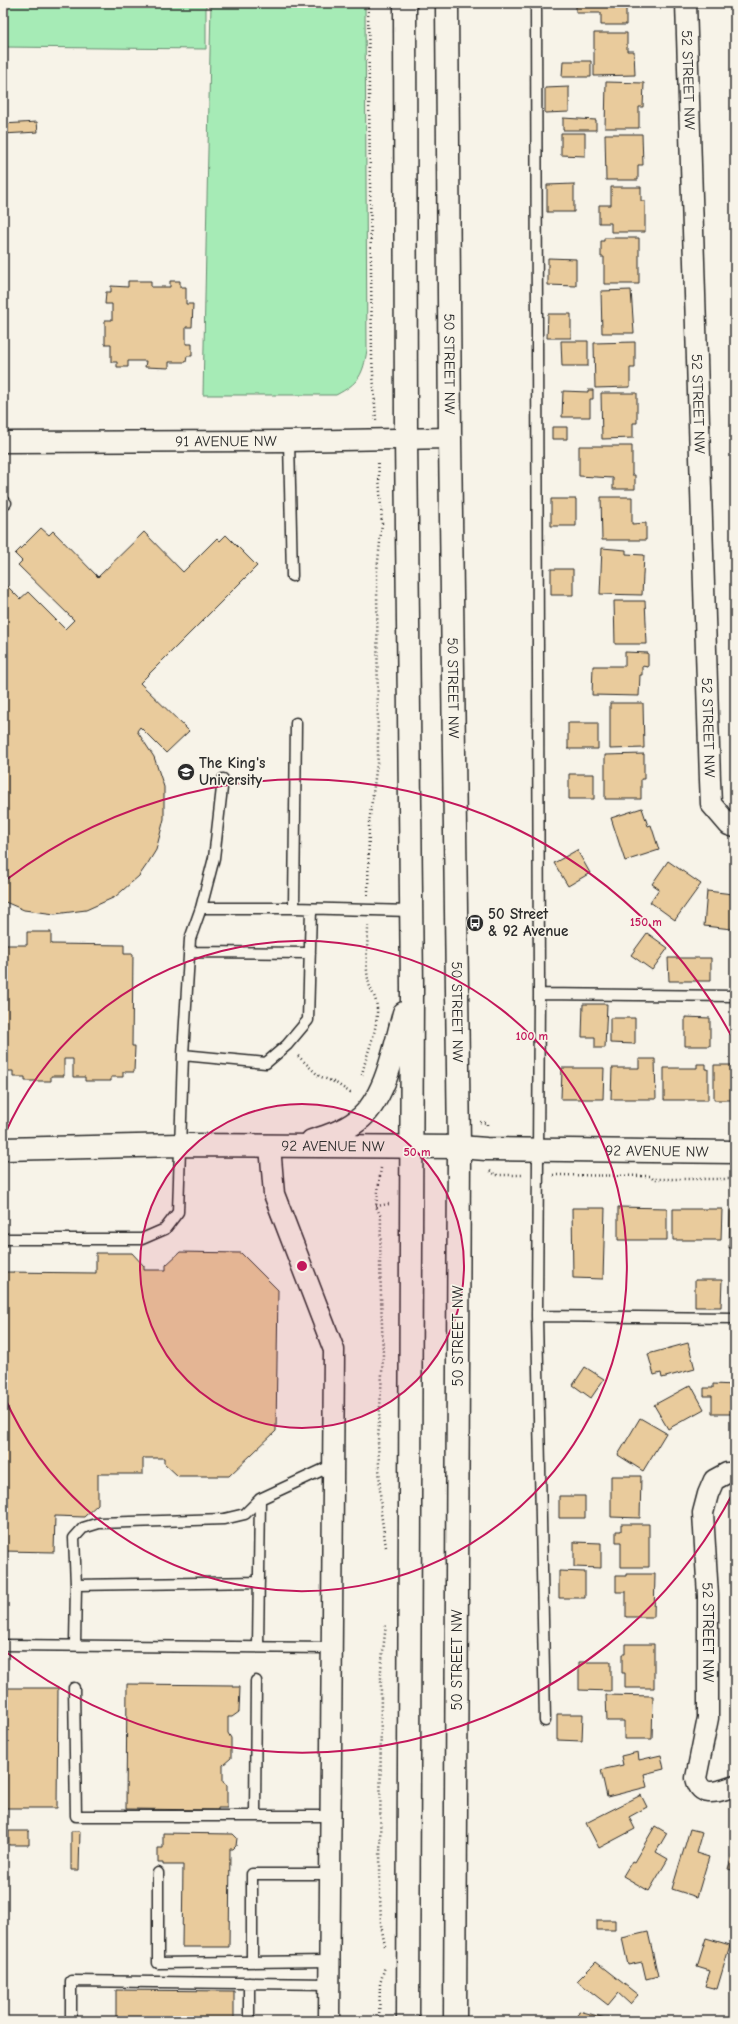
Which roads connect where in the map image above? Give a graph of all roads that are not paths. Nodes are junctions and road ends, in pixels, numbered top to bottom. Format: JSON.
{"nodes":[{"id":1,"x":405,"y":3,"type":"edge"},
{"id":2,"x":447,"y":3,"type":"edge"},
{"id":3,"x":536,"y":3,"type":"edge"},
{"id":4,"x":686,"y":3,"type":"edge"},
{"id":5,"x":406,"y":438,"type":"junction"},
{"id":6,"x":450,"y":438,"type":"junction"},
{"id":7,"x":289,"y":441,"type":"junction"},
{"id":8,"x":3,"y":442,"type":"edge"},
{"id":9,"x":292,"y":576,"type":"dead end"},
{"id":10,"x":296,"y":724,"type":"dead end"},
{"id":11,"x":223,"y":780,"type":"dead end"},
{"id":12,"x":735,"y":827,"type":"edge"},
{"id":13,"x":201,"y":908,"type":"junction"},
{"id":14,"x":294,"y":908,"type":"junction"},
{"id":15,"x":311,"y":909,"type":"junction"},
{"id":16,"x":411,"y":911,"type":"junction"},
{"id":17,"x":189,"y":952,"type":"junction"},
{"id":18,"x":310,"y":953,"type":"junction"},
{"id":19,"x":412,"y":987,"type":"junction"},
{"id":20,"x":539,"y":994,"type":"junction"},
{"id":21,"x":735,"y":996,"type":"edge"},
{"id":22,"x":183,"y":1055,"type":"junction"},
{"id":23,"x":180,"y":1145,"type":"junction"},
{"id":24,"x":270,"y":1146,"type":"junction"},
{"id":25,"x":298,"y":1146,"type":"junction"},
{"id":26,"x":459,"y":1147,"type":"junction"},
{"id":27,"x":3,"y":1148,"type":"edge"},
{"id":28,"x":412,"y":1148,"type":"junction"},
{"id":29,"x":539,"y":1149,"type":"junction"},
{"id":30,"x":735,"y":1152,"type":"edge"},
{"id":31,"x":3,"y":1239,"type":"edge"},
{"id":32,"x":537,"y":1316,"type":"junction"},
{"id":33,"x":735,"y":1318,"type":"edge"},
{"id":34,"x":332,"y":1465,"type":"junction"},
{"id":35,"x":735,"y":1473,"type":"edge"},
{"id":36,"x":260,"y":1499,"type":"junction"},
{"id":37,"x":259,"y":1582,"type":"junction"},
{"id":38,"x":76,"y":1584,"type":"junction"},
{"id":39,"x":3,"y":1645,"type":"edge"},
{"id":40,"x":75,"y":1645,"type":"junction"},
{"id":41,"x":258,"y":1647,"type":"junction"},
{"id":42,"x":330,"y":1648,"type":"junction"},
{"id":43,"x":256,"y":1681,"type":"dead end"},
{"id":44,"x":74,"y":1688,"type":"dead end"},
{"id":45,"x":544,"y":1721,"type":"dead end"},
{"id":46,"x":735,"y":1786,"type":"edge"},
{"id":47,"x":255,"y":1816,"type":"junction"},
{"id":48,"x":330,"y":1816,"type":"junction"},
{"id":49,"x":158,"y":1873,"type":"dead end"},
{"id":50,"x":330,"y":1874,"type":"junction"},
{"id":51,"x":329,"y":1961,"type":"junction"},
{"id":52,"x":252,"y":1962,"type":"junction"},
{"id":53,"x":248,"y":1983,"type":"junction"},
{"id":54,"x":329,"y":1984,"type":"junction"},
{"id":55,"x":71,"y":2021,"type":"edge"},
{"id":56,"x":249,"y":2021,"type":"edge"},
{"id":57,"x":329,"y":2021,"type":"edge"},
{"id":58,"x":408,"y":2021,"type":"edge"},
{"id":59,"x":455,"y":2021,"type":"edge"}],
"edges":[{"from":1,"to":5,"type":"main road"},
{"from":2,"to":6,"type":"main road","name":"50 STREET NW"},
{"from":3,"to":20,"type":"lane"},
{"from":4,"to":12,"type":"street","name":"52 STREET NW"},
{"from":5,"to":6,"type":"street","name":"91 AVENUE NW"},
{"from":5,"to":7,"type":"street","name":"91 AVENUE NW"},
{"from":5,"to":16,"type":"main road"},
{"from":6,"to":26,"type":"main road","name":"50 STREET NW"},
{"from":7,"to":8,"type":"street","name":"91 AVENUE NW"},
{"from":7,"to":9,"type":"lane"},
{"from":10,"to":14,"type":"lane"},
{"from":11,"to":13,"type":"lane"},
{"from":13,"to":14,"type":"lane"},
{"from":13,"to":17,"type":"lane"},
{"from":14,"to":15,"type":"lane"},
{"from":15,"to":16,"type":"lane"},
{"from":15,"to":18,"type":"lane"},
{"from":16,"to":19,"type":"main road"},
{"from":17,"to":18,"type":"lane"},
{"from":17,"to":22,"type":"lane"},
{"from":18,"to":22,"type":"lane"},
{"from":19,"to":25,"type":"main road"},
{"from":19,"to":28,"type":"main road"},
{"from":20,"to":21,"type":"lane"},
{"from":20,"to":29,"type":"lane"},
{"from":22,"to":23,"type":"lane"},
{"from":23,"to":24,"type":"main road","name":"92 AVENUE NW"},
{"from":23,"to":27,"type":"main road","name":"92 AVENUE NW"},
{"from":23,"to":31,"type":"lane"},
{"from":24,"to":25,"type":"main road","name":"92 AVENUE NW"},
{"from":24,"to":34,"type":"street"},
{"from":25,"to":28,"type":"main road","name":"92 AVENUE NW"},
{"from":26,"to":28,"type":"main road","name":"92 AVENUE NW"},
{"from":26,"to":29,"type":"main road","name":"92 AVENUE NW"},
{"from":26,"to":59,"type":"main road","name":"50 STREET NW"},
{"from":28,"to":58,"type":"main road"},
{"from":29,"to":30,"type":"main road","name":"92 AVENUE NW"},
{"from":29,"to":32,"type":"lane"},
{"from":32,"to":33,"type":"lane"},
{"from":32,"to":45,"type":"lane"},
{"from":34,"to":36,"type":"lane"},
{"from":34,"to":42,"type":"street"},
{"from":35,"to":46,"type":"street","name":"52 STREET NW"},
{"from":36,"to":37,"type":"lane"},
{"from":36,"to":38,"type":"lane"},
{"from":37,"to":38,"type":"lane"},
{"from":37,"to":41,"type":"lane"},
{"from":38,"to":40,"type":"lane"},
{"from":39,"to":40,"type":"lane"},
{"from":40,"to":41,"type":"lane"},
{"from":41,"to":42,"type":"lane"},
{"from":42,"to":48,"type":"street"},
{"from":43,"to":47,"type":"lane"},
{"from":44,"to":47,"type":"lane"},
{"from":47,"to":48,"type":"lane"},
{"from":48,"to":50,"type":"street"},
{"from":49,"to":52,"type":"lane"},
{"from":50,"to":51,"type":"street"},
{"from":50,"to":52,"type":"lane"},
{"from":51,"to":52,"type":"lane"},
{"from":51,"to":54,"type":"street"},
{"from":53,"to":54,"type":"lane"},
{"from":53,"to":55,"type":"lane"},
{"from":53,"to":56,"type":"lane"},
{"from":54,"to":57,"type":"street"}]}
